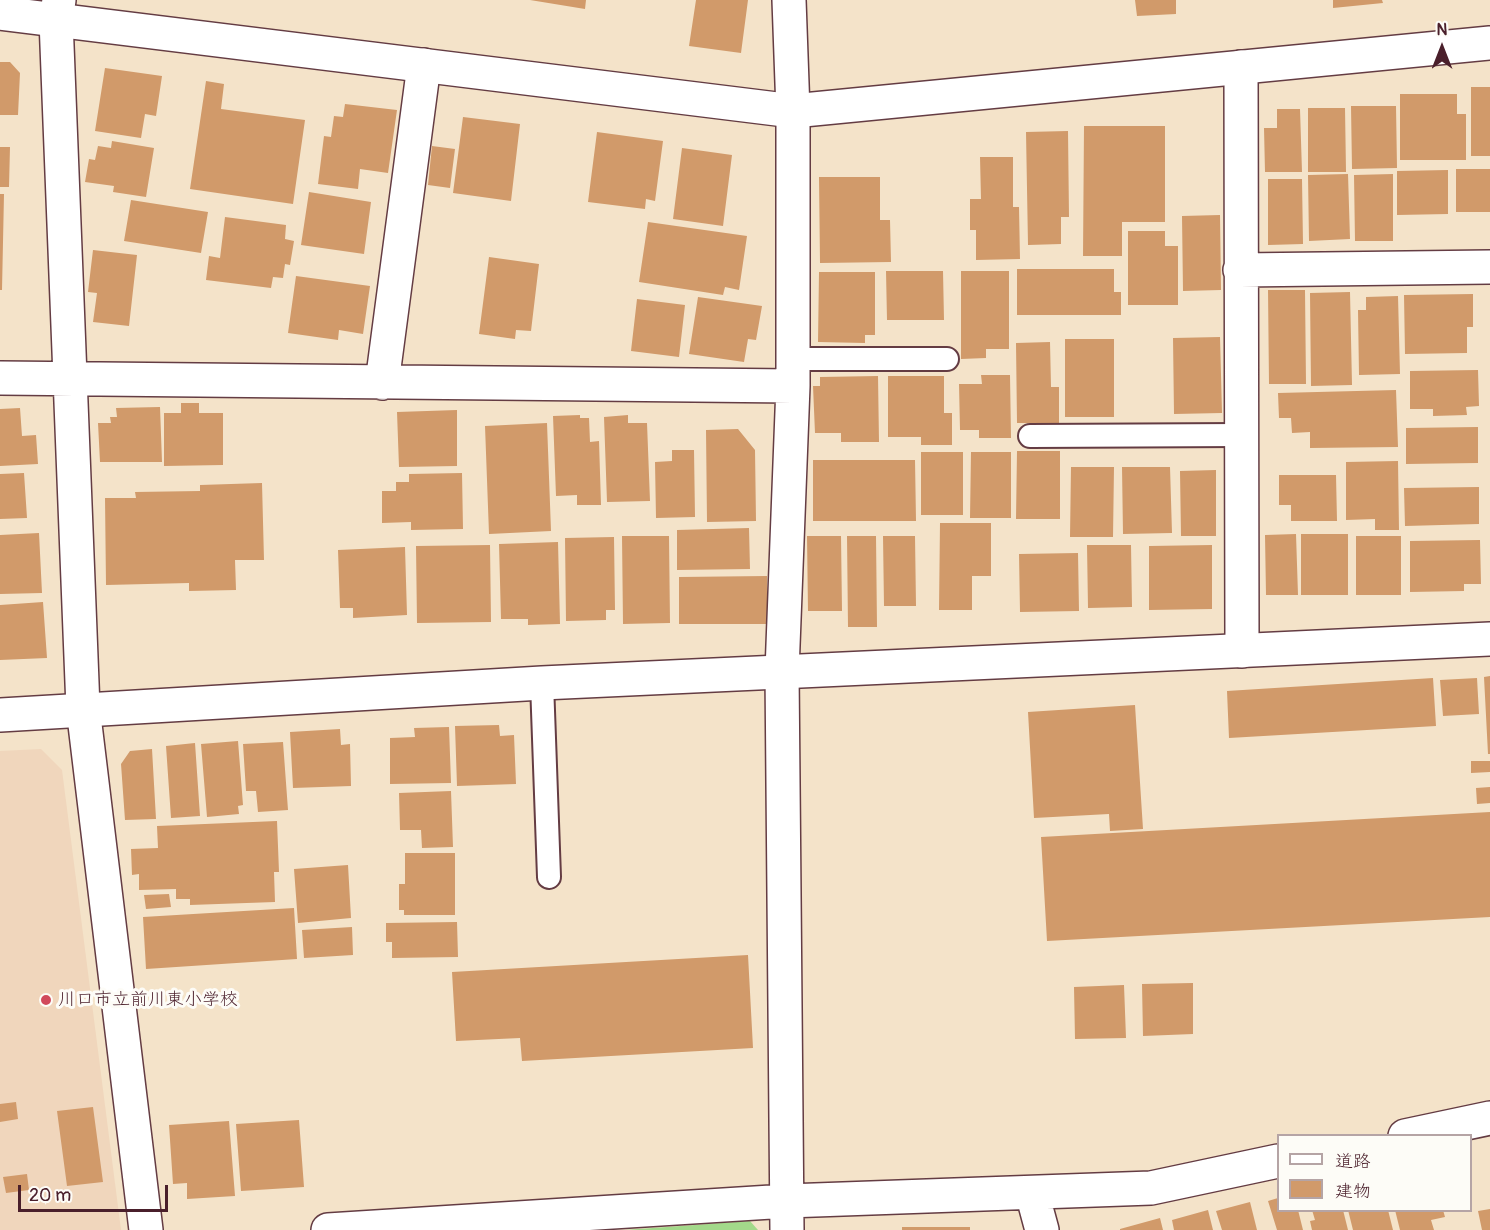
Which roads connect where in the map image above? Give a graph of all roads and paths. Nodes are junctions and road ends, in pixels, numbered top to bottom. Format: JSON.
{"nodes":[{"id":1,"x":789,"y":0,"type":"edge"},
{"id":2,"x":58,"y":10,"type":"edge"},
{"id":3,"x":0,"y":13,"type":"edge"},
{"id":4,"x":1490,"y":43,"type":"edge"},
{"id":5,"x":424,"y":65,"type":"junction"},
{"id":6,"x":1241,"y":67,"type":"junction"},
{"id":7,"x":793,"y":111,"type":"junction"},
{"id":8,"x":1490,"y":267,"type":"edge"},
{"id":9,"x":1240,"y":270,"type":"junction"},
{"id":10,"x":947,"y":359,"type":"dead end"},
{"id":11,"x":793,"y":373,"type":"junction"},
{"id":12,"x":0,"y":378,"type":"edge"},
{"id":13,"x":70,"y":378,"type":"junction"},
{"id":14,"x":382,"y":384,"type":"junction"},
{"id":15,"x":1242,"y":435,"type":"junction"},
{"id":16,"x":1030,"y":436,"type":"dead end"},
{"id":17,"x":1490,"y":639,"type":"edge"},
{"id":18,"x":1242,"y":651,"type":"junction"},
{"id":19,"x":782,"y":671,"type":"junction"},
{"id":20,"x":542,"y":682,"type":"junction"},
{"id":21,"x":83,"y":708,"type":"junction"},
{"id":22,"x":0,"y":715,"type":"edge"},
{"id":23,"x":549,"y":877,"type":"dead end"},
{"id":24,"x":1490,"y":1118,"type":"edge"},
{"id":25,"x":1414,"y":1134,"type":"edge"},
{"id":26,"x":1277,"y":1161,"type":"edge"},
{"id":27,"x":1032,"y":1193,"type":"junction"},
{"id":28,"x":787,"y":1215,"type":"edge"},
{"id":29,"x":361,"y":1229,"type":"edge"},
{"id":30,"x":146,"y":1230,"type":"edge"},
{"id":31,"x":328,"y":1230,"type":"edge"},
{"id":32,"x":1042,"y":1230,"type":"edge"}],
"edges":[{"from":1,"to":7,"type":"street"},
{"from":2,"to":3,"type":"street"},
{"from":2,"to":5,"type":"street"},
{"from":2,"to":13,"type":"street"},
{"from":4,"to":6,"type":"street"},
{"from":5,"to":7,"type":"street"},
{"from":5,"to":14,"type":"street"},
{"from":6,"to":7,"type":"street"},
{"from":6,"to":9,"type":"street"},
{"from":7,"to":11,"type":"street"},
{"from":8,"to":9,"type":"street"},
{"from":9,"to":15,"type":"street"},
{"from":10,"to":11,"type":"lane"},
{"from":11,"to":14,"type":"street"},
{"from":11,"to":19,"type":"street"},
{"from":12,"to":13,"type":"street"},
{"from":13,"to":14,"type":"street"},
{"from":13,"to":21,"type":"street"},
{"from":15,"to":16,"type":"lane"},
{"from":15,"to":18,"type":"street"},
{"from":17,"to":18,"type":"street"},
{"from":18,"to":19,"type":"street"},
{"from":19,"to":20,"type":"street"},
{"from":19,"to":28,"type":"street"},
{"from":20,"to":21,"type":"street"},
{"from":20,"to":23,"type":"lane"},
{"from":21,"to":22,"type":"street"},
{"from":21,"to":30,"type":"street"},
{"from":24,"to":25,"type":"street"},
{"from":26,"to":27,"type":"street"},
{"from":27,"to":28,"type":"street"},
{"from":27,"to":32,"type":"street"},
{"from":28,"to":29,"type":"street"},
{"from":29,"to":31,"type":"street"}]}
